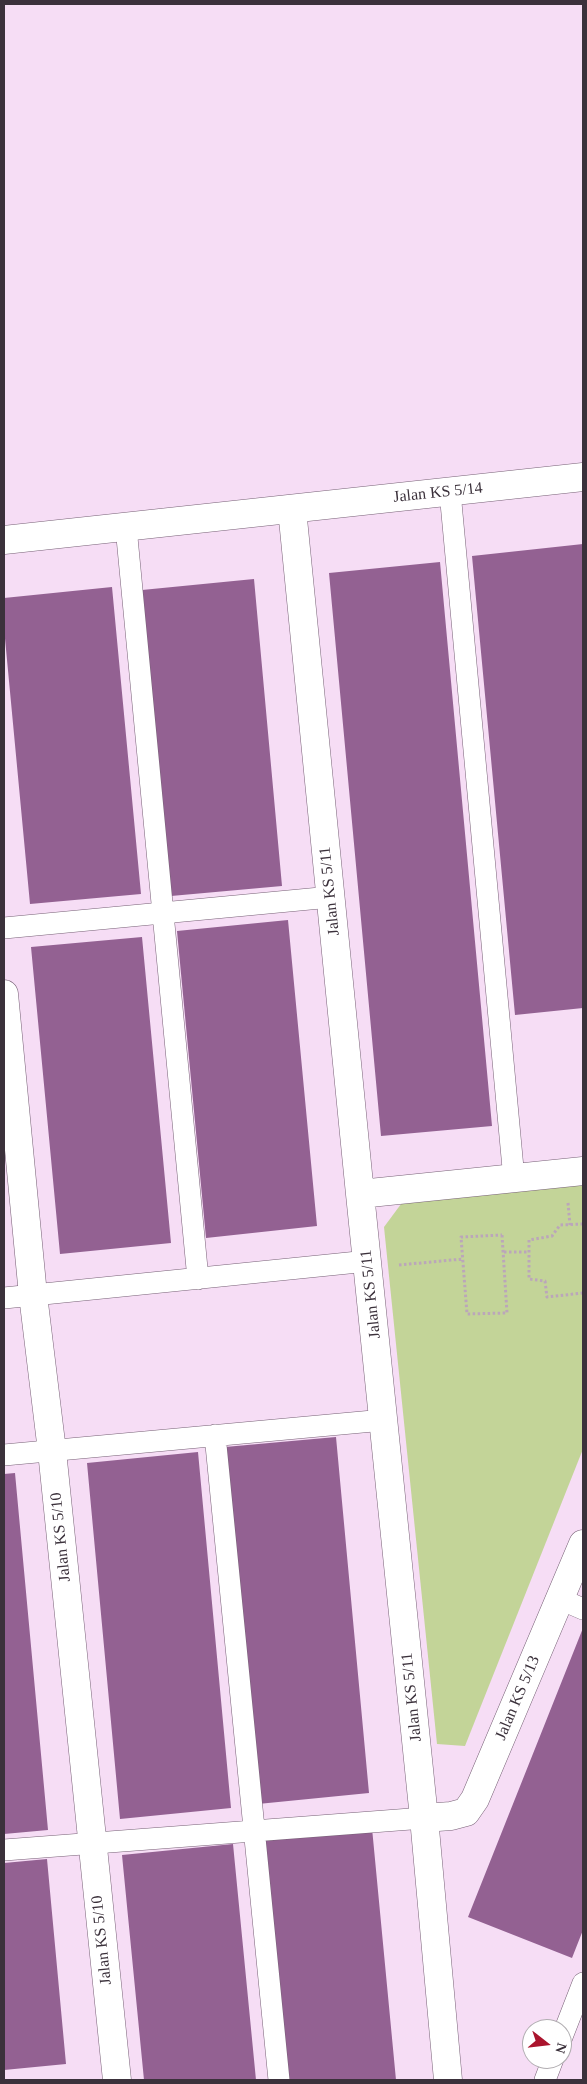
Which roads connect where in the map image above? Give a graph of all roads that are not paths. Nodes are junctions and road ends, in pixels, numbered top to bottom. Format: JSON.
{"nodes":[{"id":1,"x":583,"y":477,"type":"edge"},
{"id":2,"x":450,"y":492,"type":"junction"},
{"id":3,"x":292,"y":509,"type":"junction"},
{"id":4,"x":126,"y":527,"type":"junction"},
{"id":5,"x":4,"y":540,"type":"edge"},
{"id":6,"x":331,"y":897,"type":"junction"},
{"id":7,"x":163,"y":913,"type":"junction"},
{"id":8,"x":4,"y":928,"type":"edge"},
{"id":9,"x":4,"y":994,"type":"edge"},
{"id":10,"x":583,"y":1171,"type":"edge"},
{"id":11,"x":514,"y":1179,"type":"junction"},
{"id":12,"x":360,"y":1194,"type":"junction"},
{"id":13,"x":368,"y":1265,"type":"junction"},
{"id":14,"x":198,"y":1279,"type":"junction"},
{"id":15,"x":33,"y":1295,"type":"junction"},
{"id":16,"x":4,"y":1298,"type":"edge"},
{"id":17,"x":384,"y":1420,"type":"junction"},
{"id":18,"x":216,"y":1435,"type":"junction"},
{"id":19,"x":52,"y":1451,"type":"junction"},
{"id":20,"x":4,"y":1456,"type":"edge"},
{"id":21,"x":583,"y":1544,"type":"edge"},
{"id":22,"x":572,"y":1604,"type":"edge"},
{"id":23,"x":424,"y":1818,"type":"junction"},
{"id":24,"x":255,"y":1832,"type":"junction"},
{"id":25,"x":92,"y":1844,"type":"junction"},
{"id":26,"x":4,"y":1850,"type":"edge"},
{"id":27,"x":583,"y":1983,"type":"edge"},
{"id":28,"x":569,"y":2019,"type":"edge"},
{"id":29,"x":117,"y":2080,"type":"edge"},
{"id":30,"x":279,"y":2080,"type":"edge"},
{"id":31,"x":448,"y":2080,"type":"edge"}],
"edges":[{"from":1,"to":2,"type":"street","name":"Jalan KS 5/14"},
{"from":2,"to":3,"type":"street","name":"Jalan KS 5/14"},
{"from":2,"to":11,"type":"lane"},
{"from":3,"to":4,"type":"street","name":"Jalan KS 5/14"},
{"from":3,"to":6,"type":"street","name":"Jalan KS 5/11"},
{"from":4,"to":5,"type":"street","name":"Jalan KS 5/14"},
{"from":4,"to":7,"type":"lane"},
{"from":6,"to":7,"type":"lane"},
{"from":6,"to":12,"type":"street","name":"Jalan KS 5/11"},
{"from":7,"to":8,"type":"lane"},
{"from":7,"to":14,"type":"lane"},
{"from":9,"to":15,"type":"street","name":"Jalan KS 5/10"},
{"from":10,"to":11,"type":"street"},
{"from":11,"to":12,"type":"street"},
{"from":12,"to":13,"type":"street","name":"Jalan KS 5/11"},
{"from":13,"to":14,"type":"lane"},
{"from":13,"to":17,"type":"street","name":"Jalan KS 5/11"},
{"from":14,"to":15,"type":"lane"},
{"from":15,"to":16,"type":"lane"},
{"from":15,"to":19,"type":"street","name":"Jalan KS 5/10"},
{"from":17,"to":18,"type":"lane"},
{"from":17,"to":23,"type":"street","name":"Jalan KS 5/11"},
{"from":18,"to":19,"type":"lane"},
{"from":18,"to":24,"type":"lane"},
{"from":19,"to":20,"type":"lane"},
{"from":19,"to":25,"type":"street","name":"Jalan KS 5/10"},
{"from":21,"to":22,"type":"street","name":"Jalan KS 5/13"},
{"from":22,"to":23,"type":"street","name":"Jalan KS 5/13"},
{"from":23,"to":24,"type":"lane"},
{"from":23,"to":31,"type":"street","name":"Jalan KS 5/11"},
{"from":24,"to":25,"type":"lane"},
{"from":24,"to":30,"type":"lane"},
{"from":25,"to":26,"type":"lane"},
{"from":25,"to":29,"type":"street","name":"Jalan KS 5/10"},
{"from":27,"to":28,"type":"lane"}]}
